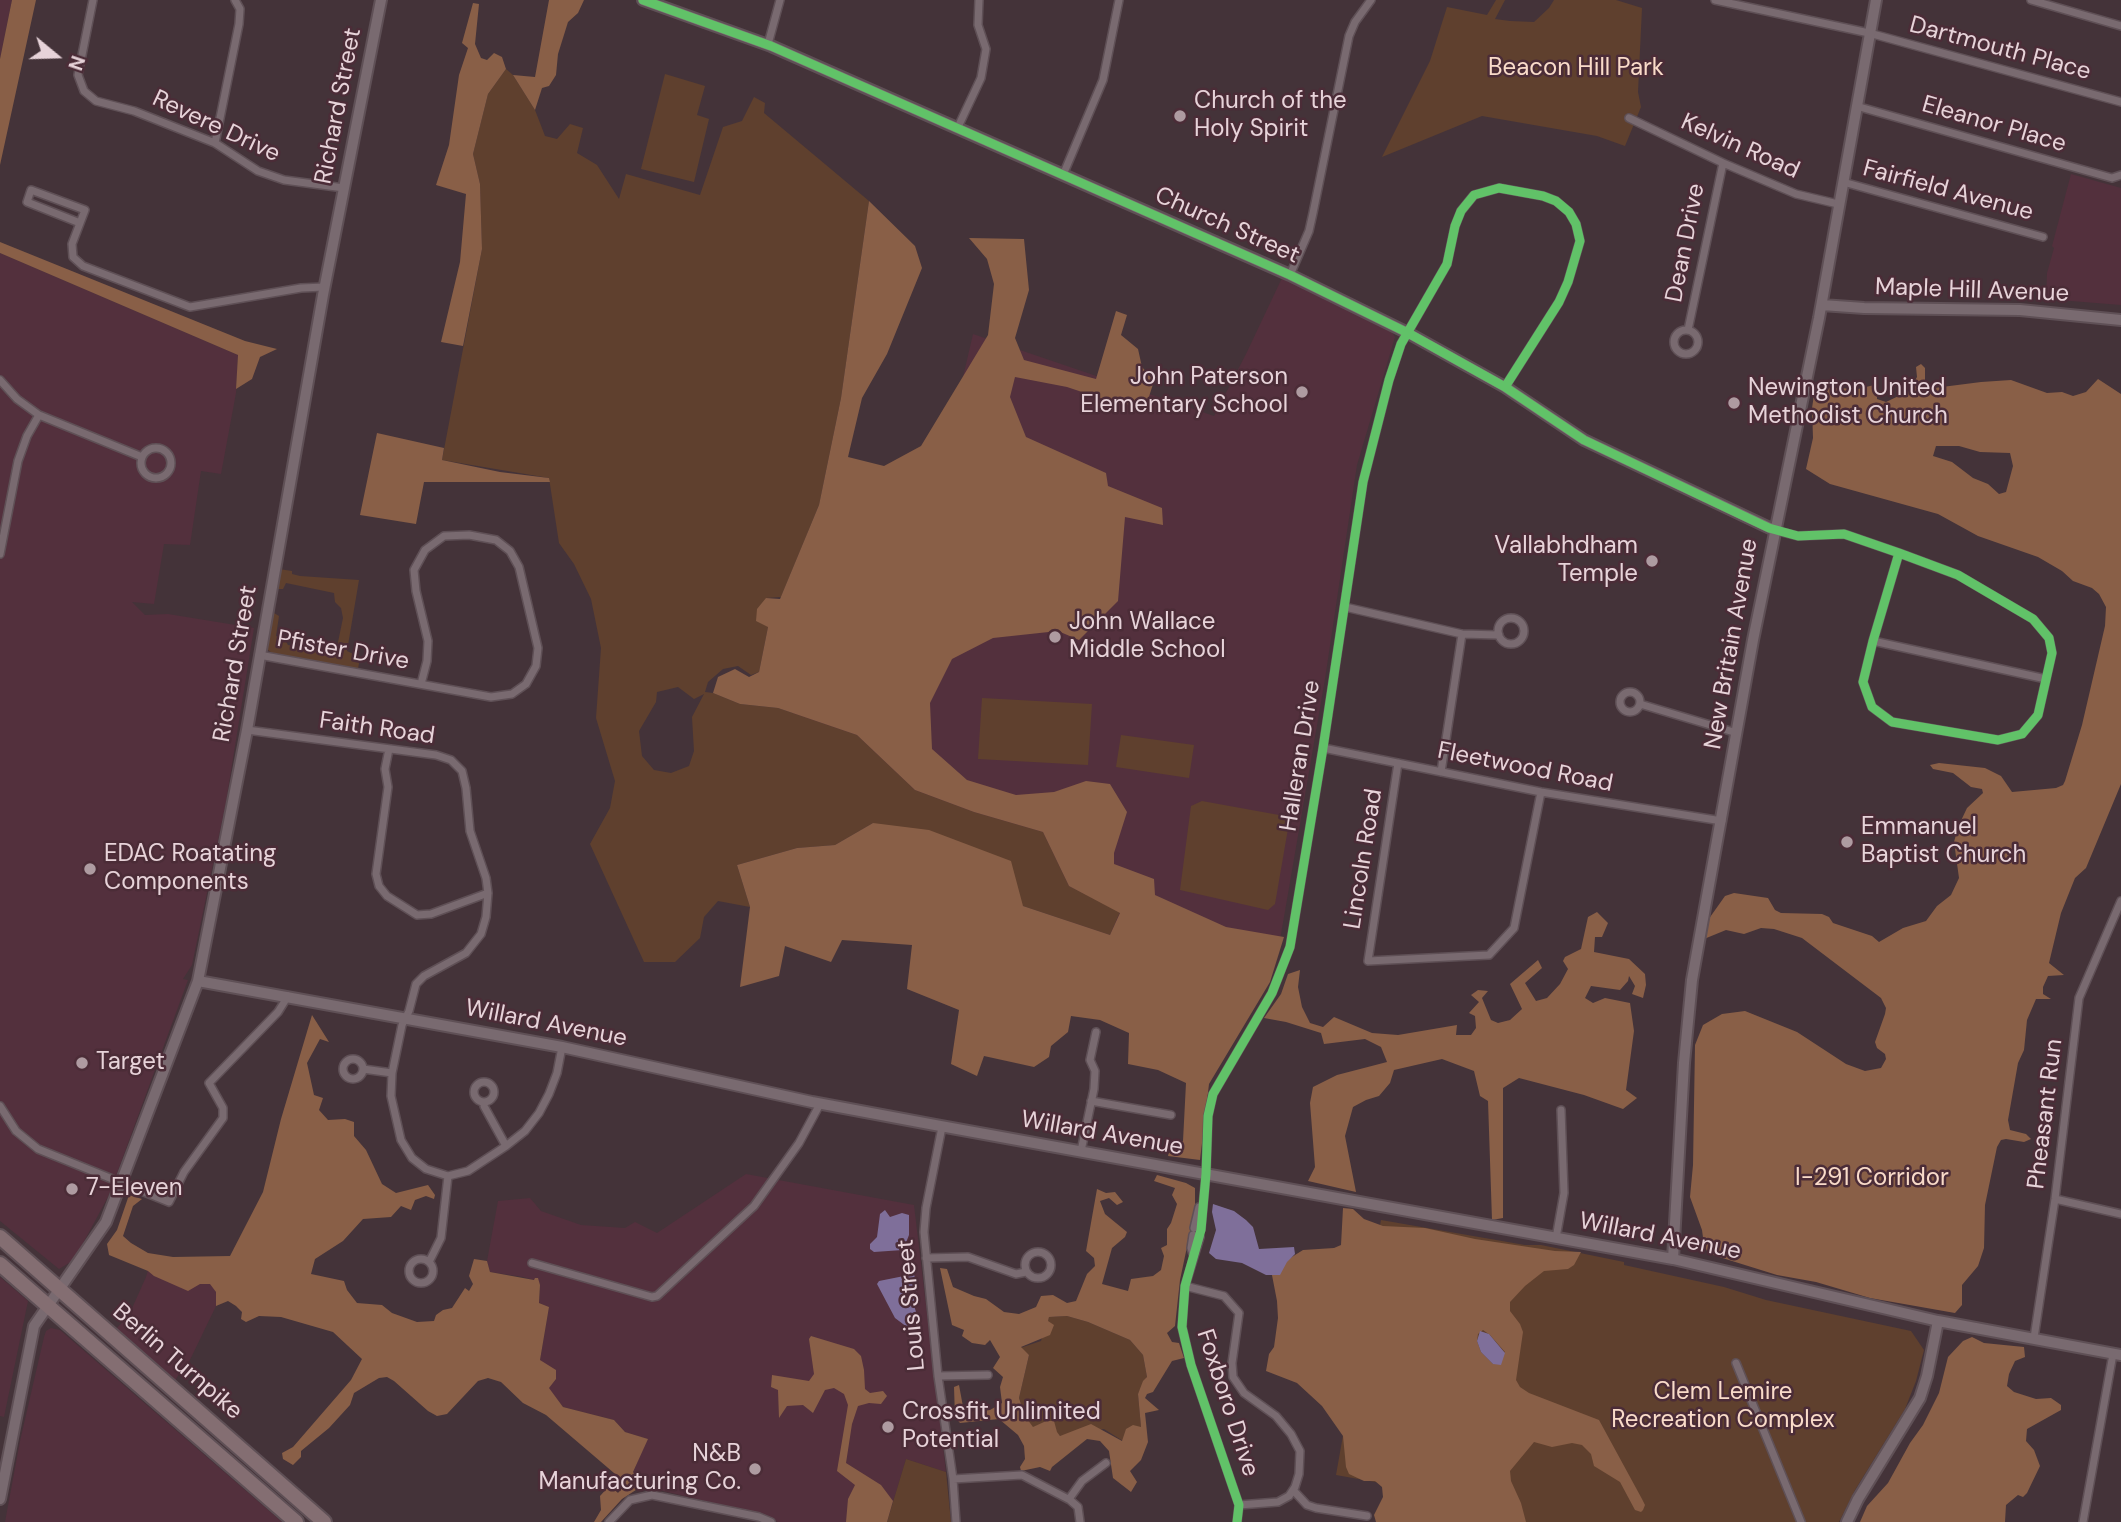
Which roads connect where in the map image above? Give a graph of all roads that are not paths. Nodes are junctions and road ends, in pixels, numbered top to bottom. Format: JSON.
{"nodes":[{"id":1,"x":93,"y":0,"type":"edge"},
{"id":2,"x":235,"y":0,"type":"edge"},
{"id":3,"x":381,"y":0,"type":"edge"},
{"id":4,"x":643,"y":0,"type":"edge"},
{"id":5,"x":780,"y":0,"type":"edge"},
{"id":6,"x":979,"y":0,"type":"edge"},
{"id":7,"x":1119,"y":0,"type":"edge"},
{"id":8,"x":1371,"y":0,"type":"edge"},
{"id":9,"x":1714,"y":0,"type":"edge"},
{"id":10,"x":1876,"y":0,"type":"edge"},
{"id":11,"x":2031,"y":0,"type":"edge"},
{"id":12,"x":2121,"y":26,"type":"edge"},
{"id":13,"x":1869,"y":33,"type":"junction"},
{"id":14,"x":768,"y":44,"type":"junction"},
{"id":15,"x":2121,"y":102,"type":"edge"},
{"id":16,"x":1856,"y":106,"type":"junction"},
{"id":17,"x":1629,"y":118,"type":"dead end"},
{"id":18,"x":958,"y":127,"type":"junction"},
{"id":19,"x":215,"y":143,"type":"junction"},
{"id":20,"x":1723,"y":163,"type":"junction"},
{"id":21,"x":1063,"y":175,"type":"junction"},
{"id":22,"x":2121,"y":175,"type":"edge"},
{"id":23,"x":1843,"y":182,"type":"junction"},
{"id":24,"x":344,"y":188,"type":"junction"},
{"id":25,"x":1839,"y":204,"type":"junction"},
{"id":26,"x":80,"y":223,"type":"junction"},
{"id":27,"x":2043,"y":237,"type":"dead end"},
{"id":28,"x":1290,"y":275,"type":"junction"},
{"id":29,"x":325,"y":287,"type":"junction"},
{"id":30,"x":1822,"y":305,"type":"junction"},
{"id":31,"x":2121,"y":320,"type":"edge"},
{"id":32,"x":1688,"y":330,"type":"dead end"},
{"id":33,"x":1408,"y":333,"type":"junction"},
{"id":34,"x":0,"y":380,"type":"edge"},
{"id":35,"x":1505,"y":387,"type":"junction"},
{"id":36,"x":39,"y":415,"type":"junction"},
{"id":37,"x":142,"y":457,"type":"junction"},
{"id":38,"x":1774,"y":530,"type":"junction"},
{"id":39,"x":1899,"y":553,"type":"junction"},
{"id":40,"x":0,"y":554,"type":"edge"},
{"id":41,"x":1345,"y":607,"type":"junction"},
{"id":42,"x":1462,"y":634,"type":"junction"},
{"id":43,"x":1499,"y":635,"type":"dead end"},
{"id":44,"x":1873,"y":642,"type":"junction"},
{"id":45,"x":259,"y":655,"type":"junction"},
{"id":46,"x":2046,"y":679,"type":"junction"},
{"id":47,"x":421,"y":684,"type":"junction"},
{"id":48,"x":1640,"y":704,"type":"dead end"},
{"id":49,"x":247,"y":730,"type":"junction"},
{"id":50,"x":1737,"y":733,"type":"junction"},
{"id":51,"x":1323,"y":747,"type":"junction"},
{"id":52,"x":389,"y":748,"type":"junction"},
{"id":53,"x":1398,"y":763,"type":"junction"},
{"id":54,"x":1441,"y":772,"type":"junction"},
{"id":55,"x":1541,"y":792,"type":"junction"},
{"id":56,"x":1722,"y":821,"type":"junction"},
{"id":57,"x":488,"y":893,"type":"junction"},
{"id":58,"x":2121,"y":901,"type":"edge"},
{"id":59,"x":198,"y":981,"type":"junction"},
{"id":60,"x":288,"y":996,"type":"junction"},
{"id":61,"x":405,"y":1018,"type":"junction"},
{"id":62,"x":1096,"y":1032,"type":"dead end"},
{"id":63,"x":562,"y":1047,"type":"junction"},
{"id":64,"x":363,"y":1069,"type":"dead end"},
{"id":65,"x":392,"y":1073,"type":"junction"},
{"id":66,"x":1091,"y":1101,"type":"junction"},
{"id":67,"x":484,"y":1102,"type":"dead end"},
{"id":68,"x":820,"y":1104,"type":"junction"},
{"id":69,"x":0,"y":1106,"type":"edge"},
{"id":70,"x":1561,"y":1110,"type":"dead end"},
{"id":71,"x":1171,"y":1115,"type":"dead end"},
{"id":72,"x":942,"y":1127,"type":"junction"},
{"id":73,"x":506,"y":1146,"type":"junction"},
{"id":74,"x":1081,"y":1151,"type":"junction"},
{"id":75,"x":1206,"y":1174,"type":"junction"},
{"id":76,"x":448,"y":1176,"type":"junction"},
{"id":77,"x":122,"y":1183,"type":"junction"},
{"id":78,"x":2055,"y":1199,"type":"junction"},
{"id":79,"x":2121,"y":1214,"type":"edge"},
{"id":80,"x":0,"y":1237,"type":"edge"},
{"id":81,"x":1556,"y":1238,"type":"junction"},
{"id":82,"x":926,"y":1258,"type":"junction"},
{"id":83,"x":1673,"y":1259,"type":"junction"},
{"id":84,"x":429,"y":1262,"type":"dead end"},
{"id":85,"x":532,"y":1263,"type":"dead end"},
{"id":86,"x":0,"y":1264,"type":"edge"},
{"id":87,"x":1026,"y":1272,"type":"dead end"},
{"id":88,"x":1185,"y":1286,"type":"junction"},
{"id":89,"x":59,"y":1288,"type":"junction"},
{"id":90,"x":46,"y":1306,"type":"junction"},
{"id":91,"x":1938,"y":1321,"type":"junction"},
{"id":92,"x":2034,"y":1338,"type":"junction"},
{"id":93,"x":2117,"y":1355,"type":"edge"},
{"id":94,"x":1736,"y":1363,"type":"dead end"},
{"id":95,"x":988,"y":1375,"type":"dead end"},
{"id":96,"x":937,"y":1376,"type":"junction"},
{"id":97,"x":1106,"y":1463,"type":"dead end"},
{"id":98,"x":953,"y":1479,"type":"junction"},
{"id":99,"x":1293,"y":1490,"type":"junction"},
{"id":100,"x":0,"y":1499,"type":"edge"},
{"id":101,"x":1069,"y":1499,"type":"junction"},
{"id":102,"x":1239,"y":1505,"type":"junction"},
{"id":103,"x":1367,"y":1516,"type":"dead end"},
{"id":104,"x":296,"y":1522,"type":"edge"},
{"id":105,"x":324,"y":1522,"type":"edge"},
{"id":106,"x":609,"y":1522,"type":"edge"},
{"id":107,"x":772,"y":1522,"type":"edge"},
{"id":108,"x":956,"y":1522,"type":"edge"},
{"id":109,"x":1080,"y":1522,"type":"edge"},
{"id":110,"x":1237,"y":1522,"type":"edge"},
{"id":111,"x":1801,"y":1522,"type":"edge"},
{"id":112,"x":1847,"y":1522,"type":"edge"},
{"id":113,"x":2083,"y":1522,"type":"edge"}],
"edges":[{"from":1,"to":19,"type":"street","name":"Revere Drive"},
{"from":2,"to":19,"type":"street"},
{"from":3,"to":24,"type":"main road","name":"Richard Street"},
{"from":4,"to":14,"type":"main road","name":"Church Street"},
{"from":5,"to":14,"type":"street"},
{"from":6,"to":18,"type":"street"},
{"from":7,"to":21,"type":"street"},
{"from":8,"to":28,"type":"street"},
{"from":9,"to":13,"type":"street","name":"Dartmouth Place"},
{"from":10,"to":13,"type":"main road","name":"New Britain Avenue"},
{"from":11,"to":12,"type":"street"},
{"from":13,"to":15,"type":"street","name":"Dartmouth Place"},
{"from":13,"to":16,"type":"main road","name":"New Britain Avenue"},
{"from":14,"to":18,"type":"main road","name":"Church Street"},
{"from":16,"to":22,"type":"street","name":"Eleanor Place"},
{"from":16,"to":23,"type":"main road","name":"New Britain Avenue"},
{"from":17,"to":20,"type":"street","name":"Kelvin Road"},
{"from":18,"to":21,"type":"main road","name":"Church Street"},
{"from":19,"to":24,"type":"street","name":"Revere Drive"},
{"from":20,"to":25,"type":"street","name":"Kelvin Road"},
{"from":20,"to":32,"type":"street","name":"Dean Drive"},
{"from":21,"to":28,"type":"main road","name":"Church Street"},
{"from":23,"to":25,"type":"main road","name":"New Britain Avenue"},
{"from":23,"to":27,"type":"street","name":"Fairfield Avenue"},
{"from":24,"to":29,"type":"main road","name":"Richard Street"},
{"from":25,"to":30,"type":"main road","name":"New Britain Avenue"},
{"from":26,"to":26,"type":"street"},
{"from":26,"to":29,"type":"street"},
{"from":28,"to":33,"type":"main road","name":"Church Street"},
{"from":29,"to":45,"type":"main road","name":"Richard Street"},
{"from":30,"to":31,"type":"main road","name":"Maple Hill Avenue"},
{"from":30,"to":38,"type":"main road","name":"New Britain Avenue"},
{"from":33,"to":35,"type":"main road","name":"Church Street"},
{"from":33,"to":35,"type":"street","name":"Halleran Drive"},
{"from":33,"to":41,"type":"street","name":"Halleran Drive"},
{"from":34,"to":36,"type":"street"},
{"from":35,"to":38,"type":"main road","name":"Church Street"},
{"from":36,"to":37,"type":"street"},
{"from":36,"to":40,"type":"street"},
{"from":37,"to":37,"type":"street"},
{"from":38,"to":39,"type":"street"},
{"from":38,"to":50,"type":"main road","name":"New Britain Avenue"},
{"from":39,"to":44,"type":"street"},
{"from":39,"to":46,"type":"street"},
{"from":41,"to":42,"type":"street"},
{"from":41,"to":51,"type":"street","name":"Halleran Drive"},
{"from":42,"to":43,"type":"street"},
{"from":42,"to":54,"type":"street"},
{"from":44,"to":46,"type":"street"},
{"from":44,"to":46,"type":"street"},
{"from":45,"to":47,"type":"street","name":"Pfister Drive"},
{"from":45,"to":49,"type":"main road","name":"Richard Street"},
{"from":47,"to":47,"type":"street","name":"Pfister Drive"},
{"from":48,"to":50,"type":"street"},
{"from":49,"to":52,"type":"street","name":"Faith Road"},
{"from":49,"to":59,"type":"main road","name":"Richard Street"},
{"from":50,"to":56,"type":"main road","name":"New Britain Avenue"},
{"from":51,"to":53,"type":"street","name":"Fleetwood Road"},
{"from":51,"to":75,"type":"street","name":"Halleran Drive"},
{"from":52,"to":57,"type":"street","name":"Faith Road"},
{"from":52,"to":57,"type":"street"},
{"from":53,"to":54,"type":"street","name":"Fleetwood Road"},
{"from":53,"to":55,"type":"street","name":"Lincoln Road"},
{"from":54,"to":55,"type":"street","name":"Fleetwood Road"},
{"from":55,"to":56,"type":"street","name":"Fleetwood Road"},
{"from":56,"to":83,"type":"main road","name":"New Britain Avenue"},
{"from":57,"to":61,"type":"street","name":"Faith Road"},
{"from":58,"to":78,"type":"street","name":"Pheasant Run"},
{"from":59,"to":60,"type":"main road","name":"Willard Avenue"},
{"from":59,"to":77,"type":"main road","name":"Richard Street"},
{"from":60,"to":61,"type":"main road","name":"Willard Avenue"},
{"from":60,"to":77,"type":"street"},
{"from":61,"to":63,"type":"main road","name":"Willard Avenue"},
{"from":61,"to":65,"type":"street","name":"Faith Road"},
{"from":62,"to":66,"type":"street"},
{"from":63,"to":68,"type":"main road","name":"Willard Avenue"},
{"from":63,"to":73,"type":"street"},
{"from":64,"to":65,"type":"street"},
{"from":65,"to":76,"type":"street","name":"Faith Road"},
{"from":66,"to":71,"type":"street"},
{"from":66,"to":74,"type":"street"},
{"from":67,"to":73,"type":"street"},
{"from":68,"to":72,"type":"main road","name":"Willard Avenue"},
{"from":68,"to":85,"type":"street"},
{"from":69,"to":77,"type":"street"},
{"from":70,"to":81,"type":"street"},
{"from":72,"to":74,"type":"main road","name":"Willard Avenue"},
{"from":72,"to":82,"type":"street","name":"Louis Street"},
{"from":73,"to":76,"type":"street"},
{"from":74,"to":75,"type":"main road","name":"Willard Avenue"},
{"from":75,"to":81,"type":"main road","name":"Willard Avenue"},
{"from":75,"to":88,"type":"street","name":"Foxboro Drive"},
{"from":76,"to":84,"type":"street"},
{"from":77,"to":89,"type":"main road","name":"Richard Street"},
{"from":78,"to":79,"type":"street"},
{"from":78,"to":92,"type":"street","name":"Pheasant Run"},
{"from":80,"to":89,"type":"highway","name":"Berlin Turnpike"},
{"from":81,"to":83,"type":"main road","name":"Willard Avenue"},
{"from":82,"to":87,"type":"street"},
{"from":82,"to":96,"type":"street","name":"Louis Street"},
{"from":83,"to":91,"type":"main road","name":"Willard Avenue"},
{"from":86,"to":90,"type":"highway","name":"Berlin Turnpike"},
{"from":88,"to":99,"type":"street"},
{"from":88,"to":102,"type":"street","name":"Foxboro Drive"},
{"from":89,"to":90,"type":"main road","name":"Richard Street"},
{"from":89,"to":105,"type":"highway","name":"Berlin Turnpike"},
{"from":90,"to":100,"type":"main road","name":"Richard Street"},
{"from":90,"to":104,"type":"highway","name":"Berlin Turnpike"},
{"from":91,"to":92,"type":"main road","name":"Willard Avenue"},
{"from":91,"to":112,"type":"main road"},
{"from":92,"to":93,"type":"main road","name":"Willard Avenue"},
{"from":93,"to":113,"type":"street"},
{"from":94,"to":111,"type":"street"},
{"from":95,"to":96,"type":"street"},
{"from":96,"to":98,"type":"street","name":"Louis Street"},
{"from":97,"to":101,"type":"street"},
{"from":98,"to":101,"type":"street"},
{"from":98,"to":108,"type":"street","name":"Louis Street"},
{"from":99,"to":102,"type":"street"},
{"from":99,"to":103,"type":"street"},
{"from":101,"to":109,"type":"street"},
{"from":102,"to":110,"type":"street","name":"Foxboro Drive"},
{"from":106,"to":107,"type":"street"}]}
